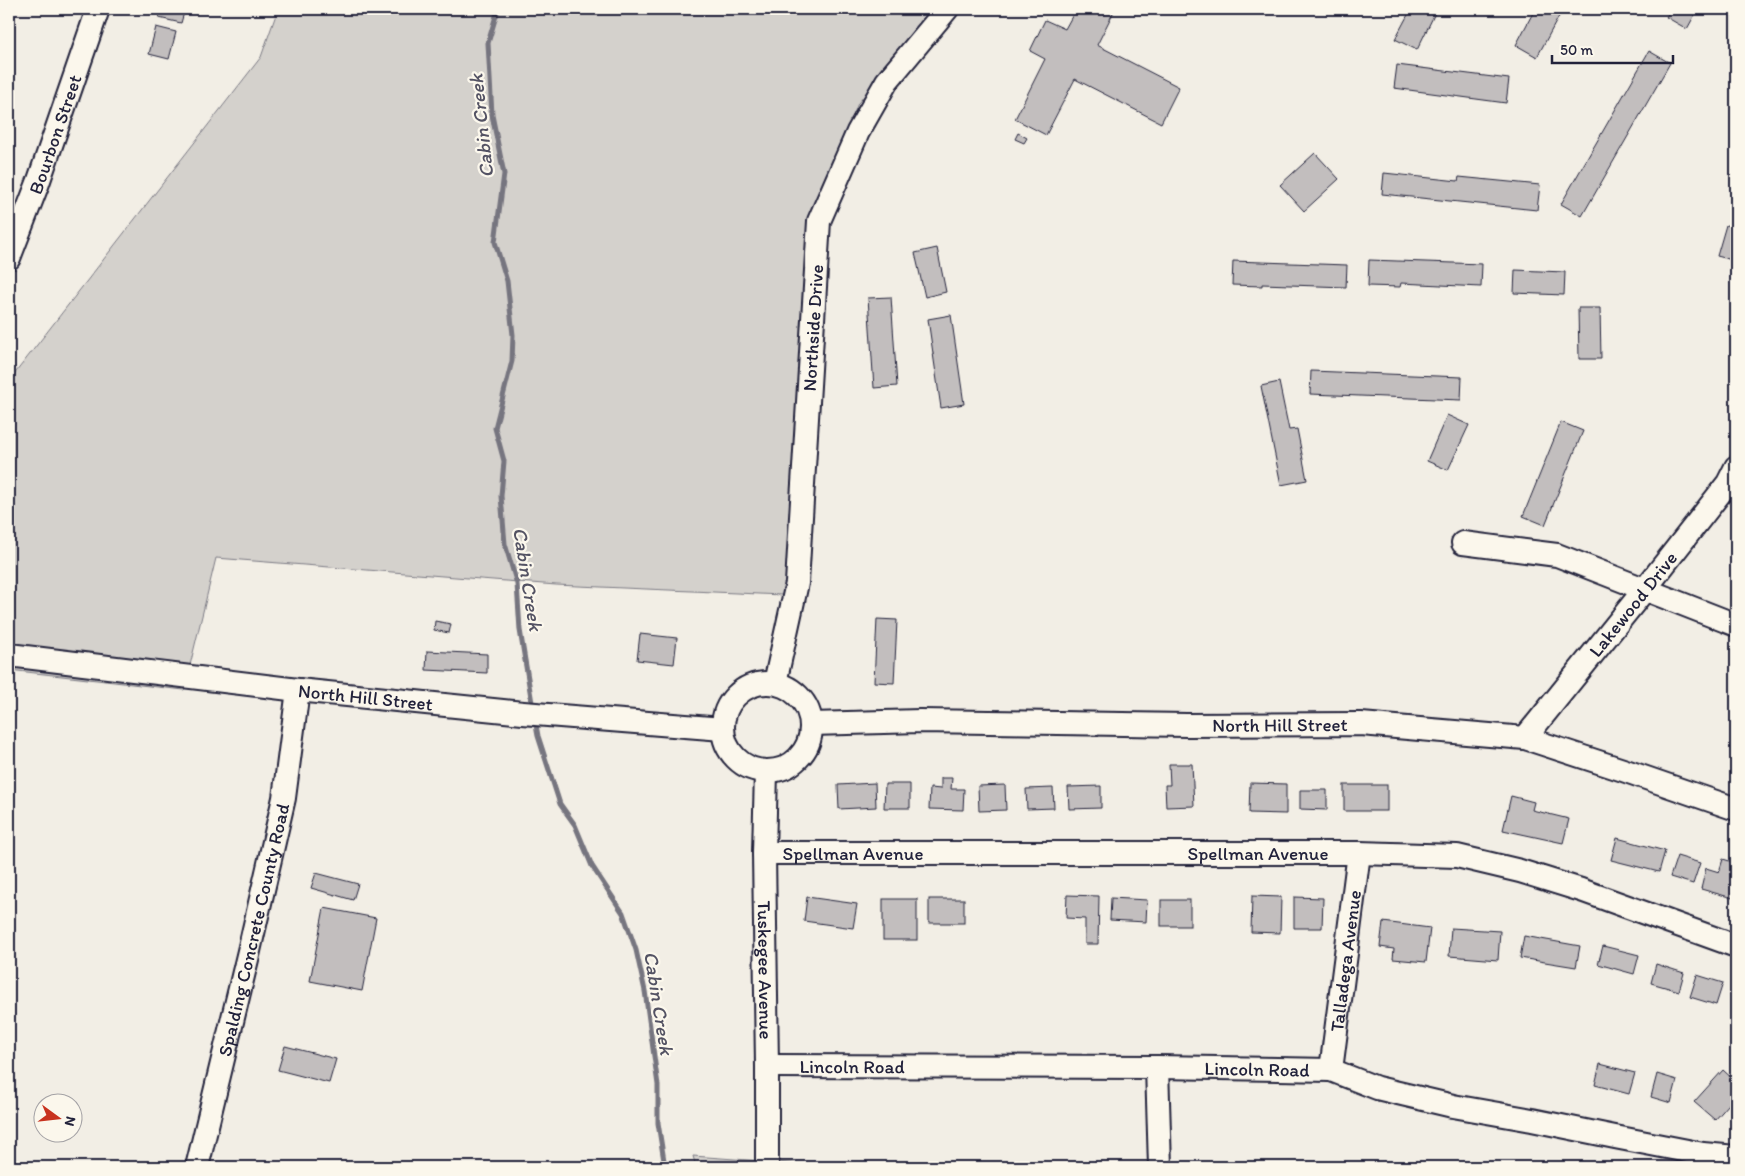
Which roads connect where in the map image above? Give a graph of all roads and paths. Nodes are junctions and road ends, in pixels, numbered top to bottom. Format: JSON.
{"nodes":[{"id":1,"x":98,"y":9,"type":"edge"},
{"id":2,"x":947,"y":9,"type":"edge"},
{"id":3,"x":9,"y":258,"type":"edge"},
{"id":4,"x":1736,"y":466,"type":"edge"},
{"id":5,"x":1463,"y":543,"type":"dead end"},
{"id":6,"x":1646,"y":589,"type":"junction"},
{"id":7,"x":1736,"y":625,"type":"edge"},
{"id":8,"x":9,"y":655,"type":"edge"},
{"id":9,"x":775,"y":683,"type":"junction"},
{"id":10,"x":298,"y":690,"type":"junction"},
{"id":11,"x":811,"y":724,"type":"junction"},
{"id":12,"x":723,"y":729,"type":"junction"},
{"id":13,"x":1525,"y":738,"type":"junction"},
{"id":14,"x":766,"y":771,"type":"junction"},
{"id":15,"x":1736,"y":809,"type":"edge"},
{"id":16,"x":764,"y":853,"type":"junction"},
{"id":17,"x":1359,"y":853,"type":"junction"},
{"id":18,"x":1736,"y":946,"type":"edge"},
{"id":19,"x":767,"y":1066,"type":"junction"},
{"id":20,"x":1157,"y":1067,"type":"junction"},
{"id":21,"x":1331,"y":1070,"type":"junction"},
{"id":22,"x":1736,"y":1157,"type":"edge"},
{"id":23,"x":197,"y":1167,"type":"edge"},
{"id":24,"x":767,"y":1167,"type":"edge"},
{"id":25,"x":1160,"y":1167,"type":"edge"}],
"edges":[{"from":1,"to":3,"type":"street","name":"Bourbon Street"},
{"from":2,"to":9,"type":"street","name":"Northside Drive"},
{"from":4,"to":6,"type":"street","name":"Lakewood Drive"},
{"from":5,"to":6,"type":"street"},
{"from":6,"to":7,"type":"street"},
{"from":6,"to":13,"type":"street","name":"Lakewood Drive"},
{"from":8,"to":10,"type":"street","name":"North Hill Street"},
{"from":9,"to":11,"type":"street"},
{"from":9,"to":12,"type":"street"},
{"from":10,"to":12,"type":"street","name":"North Hill Street"},
{"from":10,"to":23,"type":"street","name":"Spalding Concrete County Road"},
{"from":11,"to":13,"type":"street","name":"North Hill Street"},
{"from":11,"to":14,"type":"street"},
{"from":12,"to":14,"type":"street"},
{"from":13,"to":15,"type":"street","name":"North Hill Street"},
{"from":14,"to":16,"type":"street","name":"Tuskegee Avenue"},
{"from":16,"to":17,"type":"street","name":"Spellman Avenue"},
{"from":16,"to":19,"type":"street","name":"Tuskegee Avenue"},
{"from":17,"to":18,"type":"street","name":"Spellman Avenue"},
{"from":17,"to":21,"type":"street","name":"Talladega Avenue"},
{"from":19,"to":20,"type":"street","name":"Lincoln Road"},
{"from":19,"to":24,"type":"street","name":"Tuskegee Avenue"},
{"from":20,"to":21,"type":"street","name":"Lincoln Road"},
{"from":20,"to":25,"type":"street"},
{"from":21,"to":22,"type":"street","name":"Lincoln Road"}]}
